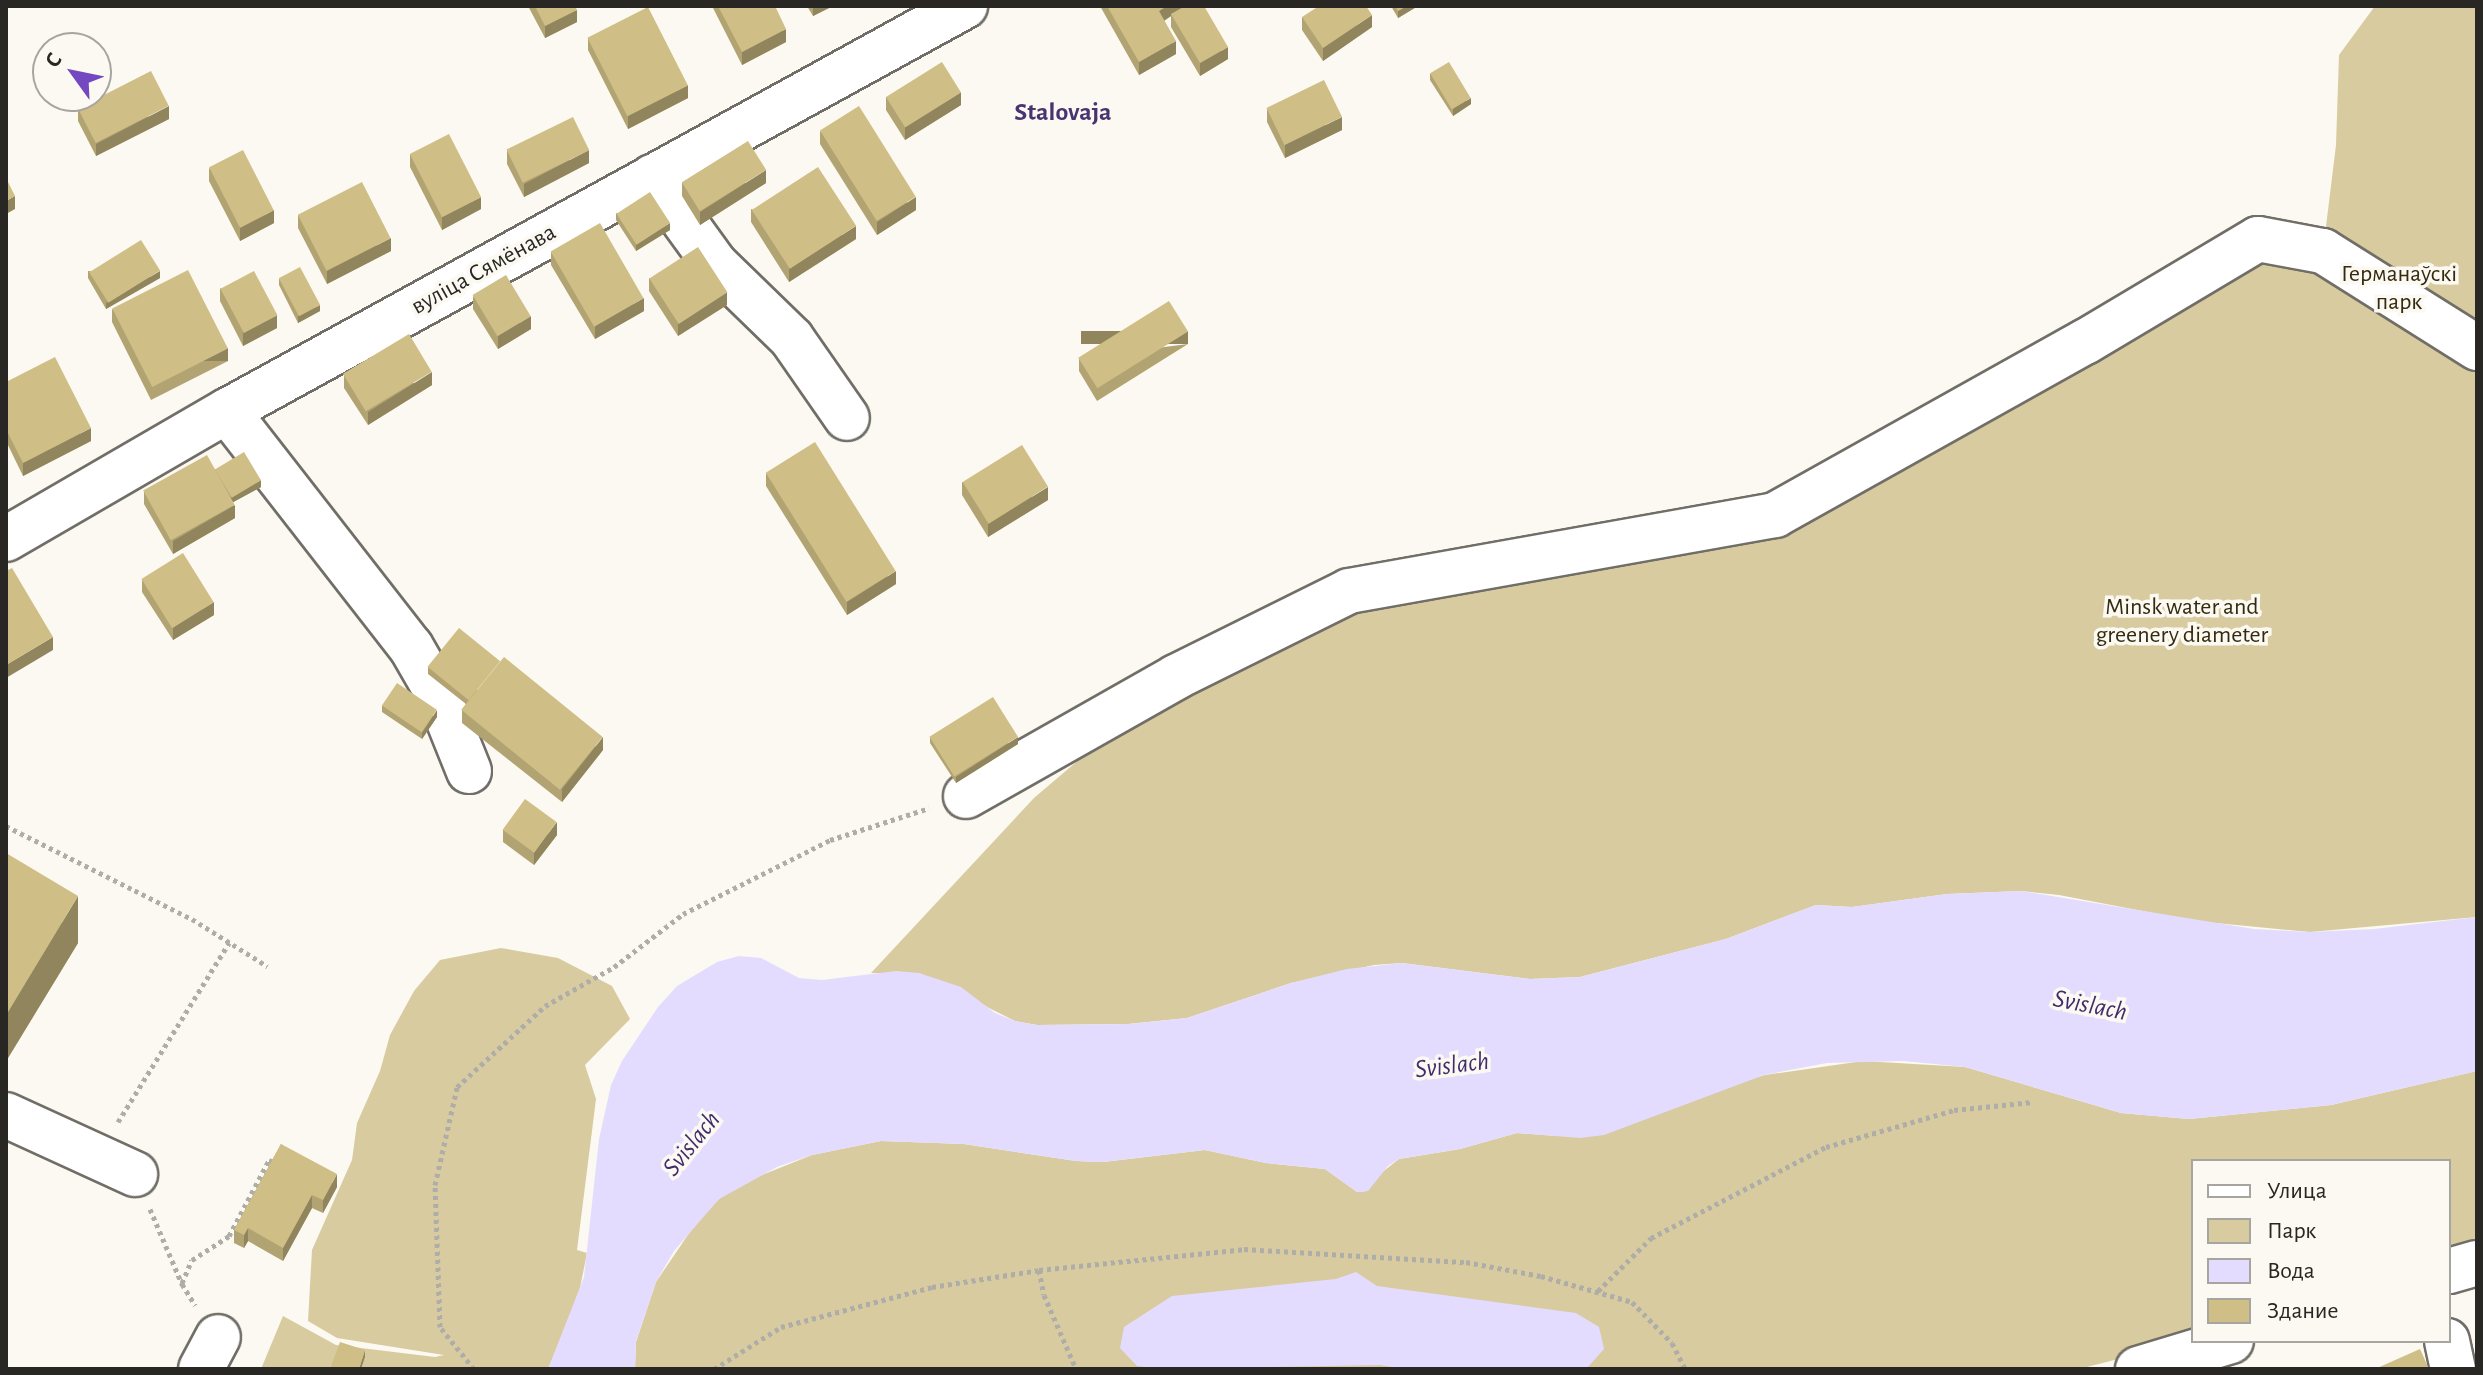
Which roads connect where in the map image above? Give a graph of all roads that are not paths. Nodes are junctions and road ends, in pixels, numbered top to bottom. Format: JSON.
{"nodes":[{"id":1,"x":965,"y":6,"type":"edge"},
{"id":2,"x":652,"y":177,"type":"junction"},
{"id":3,"x":2477,"y":348,"type":"edge"},
{"id":4,"x":227,"y":411,"type":"junction"},
{"id":5,"x":847,"y":418,"type":"dead end"},
{"id":6,"x":6,"y":539,"type":"edge"},
{"id":7,"x":469,"y":771,"type":"dead end"},
{"id":8,"x":966,"y":796,"type":"road end"},
{"id":9,"x":6,"y":1115,"type":"edge"},
{"id":10,"x":135,"y":1174,"type":"road end"},
{"id":11,"x":2477,"y":1263,"type":"edge"},
{"id":12,"x":2451,"y":1270,"type":"edge"},
{"id":13,"x":2224,"y":1343,"type":"edge"},
{"id":14,"x":2447,"y":1343,"type":"edge"},
{"id":15,"x":2138,"y":1369,"type":"edge"},
{"id":16,"x":2453,"y":1369,"type":"edge"}],
"edges":[{"from":1,"to":2,"type":"street","name":"вуліца Сямёнава"},
{"from":2,"to":4,"type":"street","name":"вуліца Сямёнава"},
{"from":2,"to":5,"type":"street"},
{"from":3,"to":8,"type":"street"},
{"from":4,"to":6,"type":"street","name":"вуліца Сямёнава"},
{"from":4,"to":7,"type":"street"},
{"from":9,"to":10,"type":"street"},
{"from":11,"to":12,"type":"street"},
{"from":13,"to":15,"type":"street"},
{"from":14,"to":16,"type":"street"}]}
